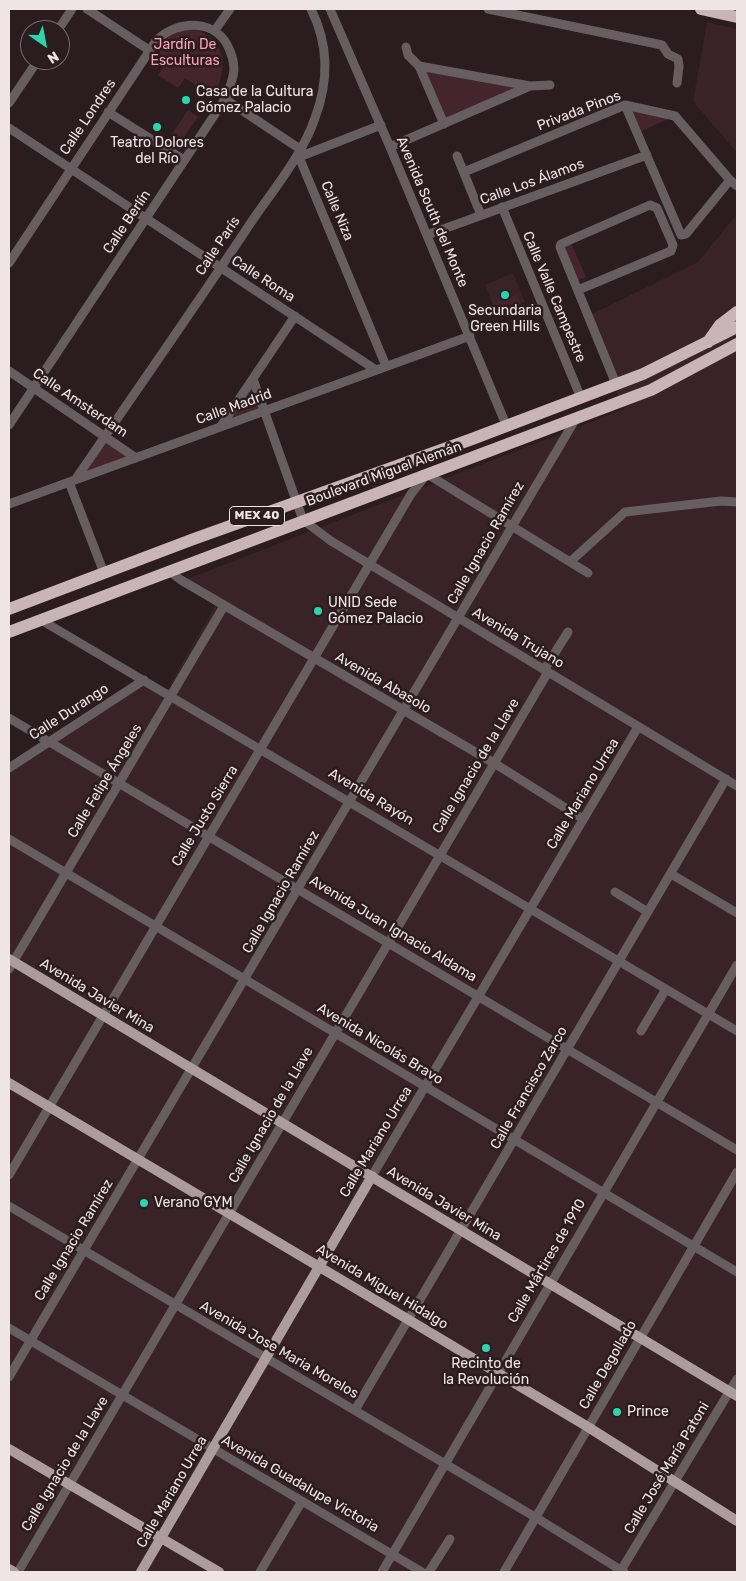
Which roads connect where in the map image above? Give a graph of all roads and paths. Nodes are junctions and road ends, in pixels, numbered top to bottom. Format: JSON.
{"nodes":[{"id":1,"x":72,"y":9,"type":"edge"},
{"id":2,"x":87,"y":9,"type":"edge"},
{"id":3,"x":230,"y":9,"type":"edge"},
{"id":4,"x":311,"y":9,"type":"edge"},
{"id":5,"x":330,"y":9,"type":"edge"},
{"id":6,"x":488,"y":9,"type":"edge"},
{"id":7,"x":701,"y":9,"type":"edge"},
{"id":8,"x":737,"y":17,"type":"edge"},
{"id":9,"x":65,"y":20,"type":"edge"},
{"id":10,"x":215,"y":30,"type":"junction"},
{"id":11,"x":339,"y":30,"type":"junction"},
{"id":12,"x":323,"y":39,"type":"junction"},
{"id":13,"x":406,"y":48,"type":"dead end"},
{"id":14,"x":149,"y":50,"type":"junction"},
{"id":15,"x":419,"y":66,"type":"junction"},
{"id":16,"x":31,"y":70,"type":"edge"},
{"id":17,"x":677,"y":83,"type":"dead end"},
{"id":18,"x":550,"y":85,"type":"dead end"},
{"id":19,"x":530,"y":86,"type":"junction"},
{"id":20,"x":225,"y":100,"type":"junction"},
{"id":21,"x":9,"y":103,"type":"edge"},
{"id":22,"x":626,"y":105,"type":"junction"},
{"id":23,"x":108,"y":112,"type":"junction"},
{"id":24,"x":444,"y":124,"type":"junction"},
{"id":25,"x":381,"y":125,"type":"junction"},
{"id":26,"x":9,"y":128,"type":"edge"},
{"id":27,"x":390,"y":146,"type":"junction"},
{"id":28,"x":300,"y":153,"type":"junction"},
{"id":29,"x":647,"y":155,"type":"junction"},
{"id":30,"x":457,"y":156,"type":"dead end"},
{"id":31,"x":184,"y":160,"type":"junction"},
{"id":32,"x":70,"y":168,"type":"junction"},
{"id":33,"x":464,"y":172,"type":"junction"},
{"id":34,"x":734,"y":183,"type":"edge"},
{"id":35,"x":502,"y":208,"type":"junction"},
{"id":36,"x":481,"y":215,"type":"junction"},
{"id":37,"x":146,"y":218,"type":"junction"},
{"id":38,"x":427,"y":235,"type":"junction"},
{"id":39,"x":9,"y":263,"type":"edge"},
{"id":40,"x":221,"y":268,"type":"junction"},
{"id":41,"x":578,"y":290,"type":"junction"},
{"id":42,"x":737,"y":312,"type":"edge"},
{"id":43,"x":294,"y":316,"type":"junction"},
{"id":44,"x":737,"y":327,"type":"edge"},
{"id":45,"x":470,"y":336,"type":"junction"},
{"id":46,"x":707,"y":344,"type":"junction"},
{"id":47,"x":737,"y":344,"type":"edge"},
{"id":48,"x":386,"y":366,"type":"junction"},
{"id":49,"x":376,"y":370,"type":"junction"},
{"id":50,"x":9,"y":371,"type":"edge"},
{"id":51,"x":253,"y":379,"type":"junction"},
{"id":52,"x":616,"y":384,"type":"junction"},
{"id":53,"x":34,"y":387,"type":"junction"},
{"id":54,"x":581,"y":398,"type":"junction"},
{"id":55,"x":264,"y":411,"type":"junction"},
{"id":56,"x":575,"y":420,"type":"junction"},
{"id":57,"x":9,"y":425,"type":"edge"},
{"id":58,"x":507,"y":426,"type":"junction"},
{"id":59,"x":221,"y":427,"type":"junction"},
{"id":60,"x":106,"y":436,"type":"junction"},
{"id":61,"x":472,"y":439,"type":"junction"},
{"id":62,"x":515,"y":442,"type":"junction"},
{"id":63,"x":136,"y":458,"type":"junction"},
{"id":64,"x":427,"y":474,"type":"junction"},
{"id":65,"x":72,"y":481,"type":"junction"},
{"id":66,"x":296,"y":502,"type":"junction"},
{"id":67,"x":737,"y":502,"type":"edge"},
{"id":68,"x":9,"y":504,"type":"edge"},
{"id":69,"x":303,"y":520,"type":"junction"},
{"id":70,"x":512,"y":526,"type":"junction"},
{"id":71,"x":570,"y":562,"type":"junction"},
{"id":72,"x":370,"y":564,"type":"junction"},
{"id":73,"x":169,"y":571,"type":"junction"},
{"id":74,"x":104,"y":573,"type":"junction"},
{"id":75,"x":588,"y":573,"type":"dead end"},
{"id":76,"x":224,"y":606,"type":"junction"},
{"id":77,"x":9,"y":609,"type":"edge"},
{"id":78,"x":458,"y":618,"type":"junction"},
{"id":79,"x":40,"y":620,"type":"junction"},
{"id":80,"x":9,"y":632,"type":"edge"},
{"id":81,"x":568,"y":632,"type":"dead end"},
{"id":82,"x":314,"y":658,"type":"junction"},
{"id":83,"x":546,"y":671,"type":"junction"},
{"id":84,"x":144,"y":680,"type":"junction"},
{"id":85,"x":171,"y":695,"type":"junction"},
{"id":86,"x":403,"y":710,"type":"junction"},
{"id":87,"x":9,"y":718,"type":"edge"},
{"id":88,"x":638,"y":727,"type":"junction"},
{"id":89,"x":50,"y":742,"type":"junction"},
{"id":90,"x":261,"y":748,"type":"junction"},
{"id":91,"x":494,"y":763,"type":"junction"},
{"id":92,"x":10,"y":769,"type":"edge"},
{"id":93,"x":726,"y":779,"type":"junction"},
{"id":94,"x":119,"y":783,"type":"junction"},
{"id":95,"x":737,"y":786,"type":"edge"},
{"id":96,"x":350,"y":801,"type":"junction"},
{"id":97,"x":583,"y":819,"type":"junction"},
{"id":98,"x":209,"y":836,"type":"junction"},
{"id":99,"x":9,"y":839,"type":"edge"},
{"id":100,"x":440,"y":854,"type":"junction"},
{"id":101,"x":66,"y":873,"type":"junction"},
{"id":102,"x":671,"y":874,"type":"junction"},
{"id":103,"x":298,"y":889,"type":"junction"},
{"id":104,"x":615,"y":892,"type":"dead end"},
{"id":105,"x":531,"y":908,"type":"junction"},
{"id":106,"x":648,"y":912,"type":"junction"},
{"id":107,"x":737,"y":913,"type":"edge"},
{"id":108,"x":155,"y":926,"type":"junction"},
{"id":109,"x":388,"y":943,"type":"junction"},
{"id":110,"x":620,"y":961,"type":"junction"},
{"id":111,"x":10,"y":963,"type":"edge"},
{"id":112,"x":737,"y":965,"type":"edge"},
{"id":113,"x":245,"y":980,"type":"junction"},
{"id":114,"x":666,"y":988,"type":"junction"},
{"id":115,"x":478,"y":996,"type":"junction"},
{"id":116,"x":708,"y":1014,"type":"junction"},
{"id":117,"x":103,"y":1015,"type":"junction"},
{"id":118,"x":641,"y":1031,"type":"dead end"},
{"id":119,"x":737,"y":1031,"type":"edge"},
{"id":120,"x":335,"y":1033,"type":"junction"},
{"id":121,"x":568,"y":1049,"type":"junction"},
{"id":122,"x":192,"y":1069,"type":"junction"},
{"id":123,"x":9,"y":1083,"type":"edge"},
{"id":124,"x":425,"y":1086,"type":"junction"},
{"id":125,"x":656,"y":1102,"type":"junction"},
{"id":126,"x":49,"y":1107,"type":"junction"},
{"id":127,"x":282,"y":1123,"type":"junction"},
{"id":128,"x":515,"y":1140,"type":"junction"},
{"id":129,"x":737,"y":1150,"type":"edge"},
{"id":130,"x":138,"y":1160,"type":"junction"},
{"id":131,"x":737,"y":1172,"type":"edge"},
{"id":132,"x":9,"y":1175,"type":"edge"},
{"id":133,"x":372,"y":1176,"type":"junction"},
{"id":134,"x":603,"y":1192,"type":"junction"},
{"id":135,"x":9,"y":1206,"type":"edge"},
{"id":136,"x":229,"y":1213,"type":"junction"},
{"id":137,"x":462,"y":1230,"type":"junction"},
{"id":138,"x":694,"y":1246,"type":"junction"},
{"id":139,"x":84,"y":1251,"type":"junction"},
{"id":140,"x":319,"y":1266,"type":"junction"},
{"id":141,"x":737,"y":1272,"type":"edge"},
{"id":142,"x":550,"y":1283,"type":"junction"},
{"id":143,"x":175,"y":1304,"type":"junction"},
{"id":144,"x":409,"y":1320,"type":"junction"},
{"id":145,"x":9,"y":1328,"type":"edge"},
{"id":146,"x":640,"y":1338,"type":"junction"},
{"id":147,"x":30,"y":1340,"type":"junction"},
{"id":148,"x":266,"y":1358,"type":"junction"},
{"id":149,"x":497,"y":1373,"type":"junction"},
{"id":150,"x":9,"y":1377,"type":"edge"},
{"id":151,"x":737,"y":1379,"type":"edge"},
{"id":152,"x":734,"y":1393,"type":"edge"},
{"id":153,"x":122,"y":1395,"type":"junction"},
{"id":154,"x":355,"y":1410,"type":"junction"},
{"id":155,"x":588,"y":1427,"type":"junction"},
{"id":156,"x":213,"y":1448,"type":"junction"},
{"id":157,"x":9,"y":1449,"type":"edge"},
{"id":158,"x":445,"y":1464,"type":"junction"},
{"id":159,"x":673,"y":1482,"type":"junction"},
{"id":160,"x":69,"y":1484,"type":"junction"},
{"id":161,"x":302,"y":1501,"type":"junction"},
{"id":162,"x":535,"y":1517,"type":"junction"},
{"id":163,"x":737,"y":1521,"type":"edge"},
{"id":164,"x":161,"y":1538,"type":"junction"},
{"id":165,"x":450,"y":1538,"type":"dead end"},
{"id":166,"x":393,"y":1554,"type":"junction"},
{"id":167,"x":9,"y":1570,"type":"edge"},
{"id":168,"x":14,"y":1572,"type":"edge"},
{"id":169,"x":18,"y":1572,"type":"edge"},
{"id":170,"x":140,"y":1572,"type":"edge"},
{"id":171,"x":219,"y":1572,"type":"edge"},
{"id":172,"x":260,"y":1572,"type":"edge"},
{"id":173,"x":382,"y":1572,"type":"edge"},
{"id":174,"x":422,"y":1572,"type":"edge"},
{"id":175,"x":429,"y":1572,"type":"edge"},
{"id":176,"x":504,"y":1572,"type":"edge"},
{"id":177,"x":622,"y":1572,"type":"edge"}],
"edges":[{"from":1,"to":9,"type":"street"},
{"from":2,"to":14,"type":"street"},
{"from":3,"to":10,"type":"street"},
{"from":4,"to":12,"type":"street","name":"Calle París"},
{"from":5,"to":11,"type":"street","name":"Avenida South del Monte"},
{"from":6,"to":17,"type":"street"},
{"from":7,"to":8,"type":"highway"},
{"from":10,"to":14,"type":"street","name":"Calle Londres"},
{"from":10,"to":20,"type":"street","name":"Calle Berlín"},
{"from":11,"to":12,"type":"street"},
{"from":11,"to":25,"type":"street","name":"Avenida South del Monte"},
{"from":12,"to":28,"type":"street","name":"Calle París"},
{"from":13,"to":15,"type":"street"},
{"from":14,"to":23,"type":"street","name":"Calle Londres"},
{"from":15,"to":19,"type":"street"},
{"from":15,"to":24,"type":"street"},
{"from":16,"to":21,"type":"street"},
{"from":18,"to":19,"type":"street"},
{"from":19,"to":24,"type":"street"},
{"from":20,"to":28,"type":"street"},
{"from":20,"to":31,"type":"street","name":"Calle Berlín"},
{"from":22,"to":29,"type":"street"},
{"from":22,"to":33,"type":"street","name":"Privada Pinos"},
{"from":22,"to":34,"type":"street","name":"Privada Pinos"},
{"from":23,"to":31,"type":"street"},
{"from":23,"to":32,"type":"street","name":"Calle Londres"},
{"from":24,"to":27,"type":"street"},
{"from":25,"to":27,"type":"street","name":"Avenida South del Monte"},
{"from":25,"to":28,"type":"street"},
{"from":26,"to":32,"type":"street","name":"Calle Roma"},
{"from":27,"to":38,"type":"street","name":"Avenida South del Monte"},
{"from":28,"to":40,"type":"street","name":"Calle París"},
{"from":28,"to":48,"type":"street","name":"Calle Niza"},
{"from":29,"to":34,"type":"street"},
{"from":29,"to":35,"type":"street","name":"Calle Los Álamos"},
{"from":30,"to":33,"type":"street"},
{"from":31,"to":37,"type":"street","name":"Calle Berlín"},
{"from":32,"to":37,"type":"street","name":"Calle Roma"},
{"from":32,"to":39,"type":"street","name":"Calle Londres"},
{"from":33,"to":36,"type":"street"},
{"from":35,"to":36,"type":"street","name":"Calle Los Álamos"},
{"from":35,"to":54,"type":"street","name":"Calle Valle Campestre"},
{"from":36,"to":38,"type":"street","name":"Calle Los Álamos"},
{"from":37,"to":40,"type":"street","name":"Calle Roma"},
{"from":37,"to":53,"type":"street","name":"Calle Berlín"},
{"from":38,"to":45,"type":"street","name":"Avenida South del Monte"},
{"from":40,"to":43,"type":"street","name":"Calle Roma"},
{"from":40,"to":60,"type":"street","name":"Calle París"},
{"from":41,"to":41,"type":"street"},
{"from":41,"to":52,"type":"street"},
{"from":42,"to":46,"type":"highway"},
{"from":43,"to":49,"type":"street","name":"Calle Roma"},
{"from":43,"to":51,"type":"street"},
{"from":44,"to":46,"type":"highway","name":"Boulevard Miguel Alemán","number":"MEX 40"},
{"from":45,"to":48,"type":"street","name":"Calle Madrid"},
{"from":45,"to":58,"type":"street","name":"Avenida South del Monte"},
{"from":46,"to":52,"type":"highway","name":"Boulevard Miguel Alemán","number":"MEX 40"},
{"from":47,"to":56,"type":"highway","name":"Boulevard Miguel Alemán","number":"MEX 40"},
{"from":48,"to":49,"type":"street","name":"Calle Madrid"},
{"from":49,"to":55,"type":"street","name":"Calle Madrid"},
{"from":50,"to":53,"type":"street","name":"Calle Amsterdam"},
{"from":51,"to":55,"type":"street"},
{"from":51,"to":59,"type":"street"},
{"from":52,"to":54,"type":"highway","name":"Boulevard Miguel Alemán","number":"MEX 40"},
{"from":53,"to":57,"type":"street","name":"Calle Berlín"},
{"from":53,"to":60,"type":"street","name":"Calle Amsterdam"},
{"from":54,"to":58,"type":"highway","name":"Boulevard Miguel Alemán","number":"MEX 40"},
{"from":54,"to":62,"type":"highway"},
{"from":55,"to":59,"type":"street","name":"Calle Madrid"},
{"from":55,"to":66,"type":"street"},
{"from":56,"to":62,"type":"highway","name":"Boulevard Miguel Alemán","number":"MEX 40"},
{"from":56,"to":70,"type":"street","name":"Calle Ignacio Ramírez"},
{"from":58,"to":61,"type":"highway","name":"Boulevard Miguel Alemán","number":"MEX 40"},
{"from":59,"to":63,"type":"street","name":"Calle Madrid"},
{"from":60,"to":63,"type":"street","name":"Calle Amsterdam"},
{"from":60,"to":65,"type":"street","name":"Calle París"},
{"from":61,"to":64,"type":"highway"},
{"from":61,"to":66,"type":"highway","name":"Boulevard Miguel Alemán","number":"MEX 40"},
{"from":62,"to":64,"type":"highway","name":"Boulevard Miguel Alemán","number":"MEX 40"},
{"from":63,"to":65,"type":"street","name":"Calle Madrid"},
{"from":64,"to":69,"type":"highway","name":"Boulevard Miguel Alemán","number":"MEX 40"},
{"from":64,"to":70,"type":"street"},
{"from":64,"to":72,"type":"street","name":"Calle Justo Sierra"},
{"from":65,"to":68,"type":"street","name":"Calle Madrid"},
{"from":65,"to":74,"type":"street"},
{"from":66,"to":69,"type":"street"},
{"from":66,"to":74,"type":"highway","name":"Boulevard Miguel Alemán","number":"MEX 40"},
{"from":67,"to":71,"type":"street"},
{"from":69,"to":72,"type":"street","name":"Avenida Trujano"},
{"from":69,"to":73,"type":"highway","name":"Boulevard Miguel Alemán","number":"MEX 40"},
{"from":70,"to":71,"type":"street"},
{"from":70,"to":78,"type":"street","name":"Calle Ignacio Ramírez"},
{"from":71,"to":75,"type":"street"},
{"from":72,"to":78,"type":"street","name":"Avenida Trujano"},
{"from":72,"to":82,"type":"street","name":"Calle Justo Sierra"},
{"from":73,"to":76,"type":"street","name":"Avenida Abasolo"},
{"from":73,"to":79,"type":"highway","name":"Boulevard Miguel Alemán","number":"MEX 40"},
{"from":74,"to":77,"type":"highway","name":"Boulevard Miguel Alemán","number":"MEX 40"},
{"from":76,"to":82,"type":"street","name":"Avenida Abasolo"},
{"from":76,"to":85,"type":"street","name":"Calle Felipe Ángeles"},
{"from":78,"to":83,"type":"street","name":"Avenida Trujano"},
{"from":78,"to":86,"type":"street","name":"Calle Ignacio Ramírez"},
{"from":79,"to":80,"type":"highway","name":"Boulevard Miguel Alemán","number":"MEX 40"},
{"from":79,"to":84,"type":"street","name":"Avenida Rayón"},
{"from":81,"to":83,"type":"street","name":"Calle Ignacio de la Llave"},
{"from":82,"to":86,"type":"street","name":"Avenida Abasolo"},
{"from":82,"to":90,"type":"street","name":"Calle Justo Sierra"},
{"from":83,"to":88,"type":"street","name":"Avenida Trujano"},
{"from":83,"to":91,"type":"street","name":"Calle Ignacio de la Llave"},
{"from":84,"to":85,"type":"street","name":"Avenida Rayón"},
{"from":84,"to":89,"type":"street","name":"Calle Durango"},
{"from":85,"to":90,"type":"street","name":"Avenida Rayón"},
{"from":85,"to":94,"type":"street","name":"Calle Felipe Ángeles"},
{"from":86,"to":91,"type":"street","name":"Avenida Abasolo"},
{"from":86,"to":96,"type":"street","name":"Calle Ignacio Ramírez"},
{"from":87,"to":89,"type":"street","name":"Avenida Juan Ignacio Aldama"},
{"from":88,"to":93,"type":"street","name":"Avenida Trujano"},
{"from":88,"to":97,"type":"street","name":"Calle Mariano Urrea"},
{"from":89,"to":92,"type":"street","name":"Calle Durango"},
{"from":89,"to":94,"type":"street","name":"Avenida Juan Ignacio Aldama"},
{"from":90,"to":96,"type":"street","name":"Avenida Rayón"},
{"from":90,"to":98,"type":"street","name":"Calle Justo Sierra"},
{"from":91,"to":97,"type":"street","name":"Avenida Abasolo"},
{"from":91,"to":100,"type":"street","name":"Calle Ignacio de la Llave"},
{"from":93,"to":95,"type":"street","name":"Avenida Trujano"},
{"from":93,"to":102,"type":"street","name":"Calle Francisco Zarco"},
{"from":94,"to":98,"type":"street","name":"Avenida Juan Ignacio Aldama"},
{"from":94,"to":101,"type":"street","name":"Calle Felipe Ángeles"},
{"from":96,"to":100,"type":"street","name":"Avenida Rayón"},
{"from":96,"to":103,"type":"street","name":"Calle Ignacio Ramírez"},
{"from":97,"to":105,"type":"street","name":"Calle Mariano Urrea"},
{"from":98,"to":103,"type":"street","name":"Avenida Juan Ignacio Aldama"},
{"from":98,"to":108,"type":"street","name":"Calle Justo Sierra"},
{"from":99,"to":101,"type":"street","name":"Avenida Nicolás Bravo"},
{"from":100,"to":105,"type":"street","name":"Avenida Rayón"},
{"from":100,"to":109,"type":"street","name":"Calle Ignacio de la Llave"},
{"from":101,"to":108,"type":"street","name":"Avenida Nicolás Bravo"},
{"from":101,"to":111,"type":"street","name":"Calle Felipe Ángeles"},
{"from":102,"to":106,"type":"street","name":"Calle Francisco Zarco"},
{"from":102,"to":107,"type":"street"},
{"from":103,"to":109,"type":"street","name":"Avenida Juan Ignacio Aldama"},
{"from":103,"to":113,"type":"street","name":"Calle Ignacio Ramírez"},
{"from":104,"to":106,"type":"street"},
{"from":105,"to":110,"type":"street","name":"Avenida Rayón"},
{"from":105,"to":115,"type":"street","name":"Calle Mariano Urrea"},
{"from":106,"to":110,"type":"street","name":"Calle Francisco Zarco"},
{"from":108,"to":113,"type":"street","name":"Avenida Nicolás Bravo"},
{"from":108,"to":117,"type":"street","name":"Calle Justo Sierra"},
{"from":109,"to":115,"type":"street","name":"Avenida Juan Ignacio Aldama"},
{"from":109,"to":120,"type":"street","name":"Calle Ignacio de la Llave"},
{"from":110,"to":114,"type":"street","name":"Avenida Rayón"},
{"from":110,"to":121,"type":"street","name":"Calle Francisco Zarco"},
{"from":111,"to":117,"type":"main road","name":"Avenida Javier Mina"},
{"from":112,"to":116,"type":"street","name":"Calle Mártires de 1910"},
{"from":113,"to":120,"type":"street","name":"Avenida Nicolás Bravo"},
{"from":113,"to":122,"type":"street","name":"Calle Ignacio Ramírez"},
{"from":114,"to":116,"type":"street","name":"Avenida Rayón"},
{"from":114,"to":118,"type":"street"},
{"from":115,"to":121,"type":"street","name":"Avenida Juan Ignacio Aldama"},
{"from":115,"to":124,"type":"street","name":"Calle Mariano Urrea"},
{"from":116,"to":119,"type":"street","name":"Avenida Rayón"},
{"from":116,"to":125,"type":"street","name":"Calle Mártires de 1910"},
{"from":117,"to":122,"type":"main road","name":"Avenida Javier Mina"},
{"from":117,"to":126,"type":"street","name":"Calle Justo Sierra"},
{"from":120,"to":124,"type":"street","name":"Avenida Nicolás Bravo"},
{"from":120,"to":127,"type":"street","name":"Calle Ignacio de la Llave"},
{"from":121,"to":125,"type":"street","name":"Avenida Juan Ignacio Aldama"},
{"from":121,"to":128,"type":"street","name":"Calle Francisco Zarco"},
{"from":122,"to":127,"type":"main road","name":"Avenida Javier Mina"},
{"from":122,"to":130,"type":"street","name":"Calle Ignacio Ramírez"},
{"from":123,"to":126,"type":"main road","name":"Avenida Miguel Hidalgo"},
{"from":124,"to":128,"type":"street","name":"Avenida Nicolás Bravo"},
{"from":124,"to":133,"type":"street","name":"Calle Mariano Urrea"},
{"from":125,"to":129,"type":"street","name":"Avenida Juan Ignacio Aldama"},
{"from":125,"to":134,"type":"street","name":"Calle Mártires de 1910"},
{"from":126,"to":130,"type":"main road","name":"Avenida Miguel Hidalgo"},
{"from":126,"to":132,"type":"street","name":"Calle Justo Sierra"},
{"from":127,"to":133,"type":"main road","name":"Avenida Javier Mina"},
{"from":127,"to":136,"type":"street","name":"Calle Ignacio de la Llave"},
{"from":128,"to":134,"type":"street","name":"Avenida Nicolás Bravo"},
{"from":128,"to":137,"type":"street","name":"Calle Francisco Zarco"},
{"from":130,"to":136,"type":"main road","name":"Avenida Miguel Hidalgo"},
{"from":130,"to":139,"type":"street","name":"Calle Ignacio Ramírez"},
{"from":131,"to":138,"type":"street","name":"Calle Degollado"},
{"from":133,"to":137,"type":"main road","name":"Avenida Javier Mina"},
{"from":133,"to":140,"type":"main road","name":"Calle Mariano Urrea"},
{"from":134,"to":138,"type":"street","name":"Avenida Nicolás Bravo"},
{"from":134,"to":142,"type":"street","name":"Calle Mártires de 1910"},
{"from":135,"to":139,"type":"street","name":"Avenida Jose Maria Morelos"},
{"from":136,"to":140,"type":"main road","name":"Avenida Miguel Hidalgo"},
{"from":136,"to":143,"type":"street","name":"Calle Ignacio de la Llave"},
{"from":137,"to":142,"type":"main road","name":"Avenida Javier Mina"},
{"from":137,"to":144,"type":"street","name":"Calle Francisco Zarco"},
{"from":138,"to":141,"type":"street","name":"Avenida Nicolás Bravo"},
{"from":138,"to":146,"type":"street","name":"Calle Degollado"},
{"from":139,"to":143,"type":"street","name":"Avenida Jose Maria Morelos"},
{"from":139,"to":147,"type":"street","name":"Calle Ignacio Ramírez"},
{"from":140,"to":144,"type":"main road","name":"Avenida Miguel Hidalgo"},
{"from":140,"to":148,"type":"main road","name":"Calle Mariano Urrea"},
{"from":142,"to":146,"type":"main road","name":"Avenida Javier Mina"},
{"from":142,"to":149,"type":"street","name":"Calle Mártires de 1910"},
{"from":143,"to":148,"type":"street","name":"Avenida Jose Maria Morelos"},
{"from":143,"to":153,"type":"street","name":"Calle Ignacio de la Llave"},
{"from":144,"to":149,"type":"main road","name":"Avenida Miguel Hidalgo"},
{"from":144,"to":154,"type":"street","name":"Calle Francisco Zarco"},
{"from":145,"to":147,"type":"street","name":"Avenida Guadalupe Victoria"},
{"from":146,"to":152,"type":"main road","name":"Avenida Javier Mina"},
{"from":146,"to":155,"type":"street","name":"Calle Degollado"},
{"from":147,"to":150,"type":"street","name":"Calle Ignacio Ramírez"},
{"from":147,"to":153,"type":"street","name":"Avenida Guadalupe Victoria"},
{"from":148,"to":154,"type":"street","name":"Avenida Jose Maria Morelos"},
{"from":148,"to":156,"type":"main road","name":"Calle Mariano Urrea"},
{"from":149,"to":155,"type":"main road","name":"Avenida Miguel Hidalgo"},
{"from":149,"to":158,"type":"street","name":"Calle Mártires de 1910"},
{"from":151,"to":152,"type":"street","name":"Calle José María Patoni"},
{"from":152,"to":159,"type":"street","name":"Calle José María Patoni"},
{"from":153,"to":156,"type":"street","name":"Avenida Guadalupe Victoria"},
{"from":153,"to":160,"type":"street","name":"Calle Ignacio de la Llave"},
{"from":154,"to":158,"type":"street","name":"Avenida Jose Maria Morelos"},
{"from":155,"to":159,"type":"main road","name":"Avenida Miguel Hidalgo"},
{"from":155,"to":162,"type":"street","name":"Calle Degollado"},
{"from":156,"to":161,"type":"street","name":"Avenida Guadalupe Victoria"},
{"from":156,"to":164,"type":"main road","name":"Calle Mariano Urrea"},
{"from":157,"to":160,"type":"main road"},
{"from":158,"to":162,"type":"street","name":"Avenida Jose Maria Morelos"},
{"from":158,"to":166,"type":"street","name":"Calle Mártires de 1910"},
{"from":159,"to":163,"type":"main road","name":"Avenida Miguel Hidalgo"},
{"from":159,"to":177,"type":"street","name":"Calle José María Patoni"},
{"from":160,"to":164,"type":"main road"},
{"from":160,"to":169,"type":"street","name":"Calle Ignacio de la Llave"},
{"from":161,"to":166,"type":"street","name":"Avenida Guadalupe Victoria"},
{"from":161,"to":172,"type":"street"},
{"from":162,"to":176,"type":"street","name":"Calle Degollado"},
{"from":162,"to":177,"type":"street","name":"Avenida Jose Maria Morelos"},
{"from":164,"to":170,"type":"main road","name":"Calle Mariano Urrea"},
{"from":164,"to":171,"type":"main road"},
{"from":165,"to":175,"type":"street"},
{"from":166,"to":173,"type":"street","name":"Calle Mártires de 1910"},
{"from":166,"to":174,"type":"street","name":"Avenida Guadalupe Victoria"},
{"from":167,"to":168,"type":"main road"}]}
